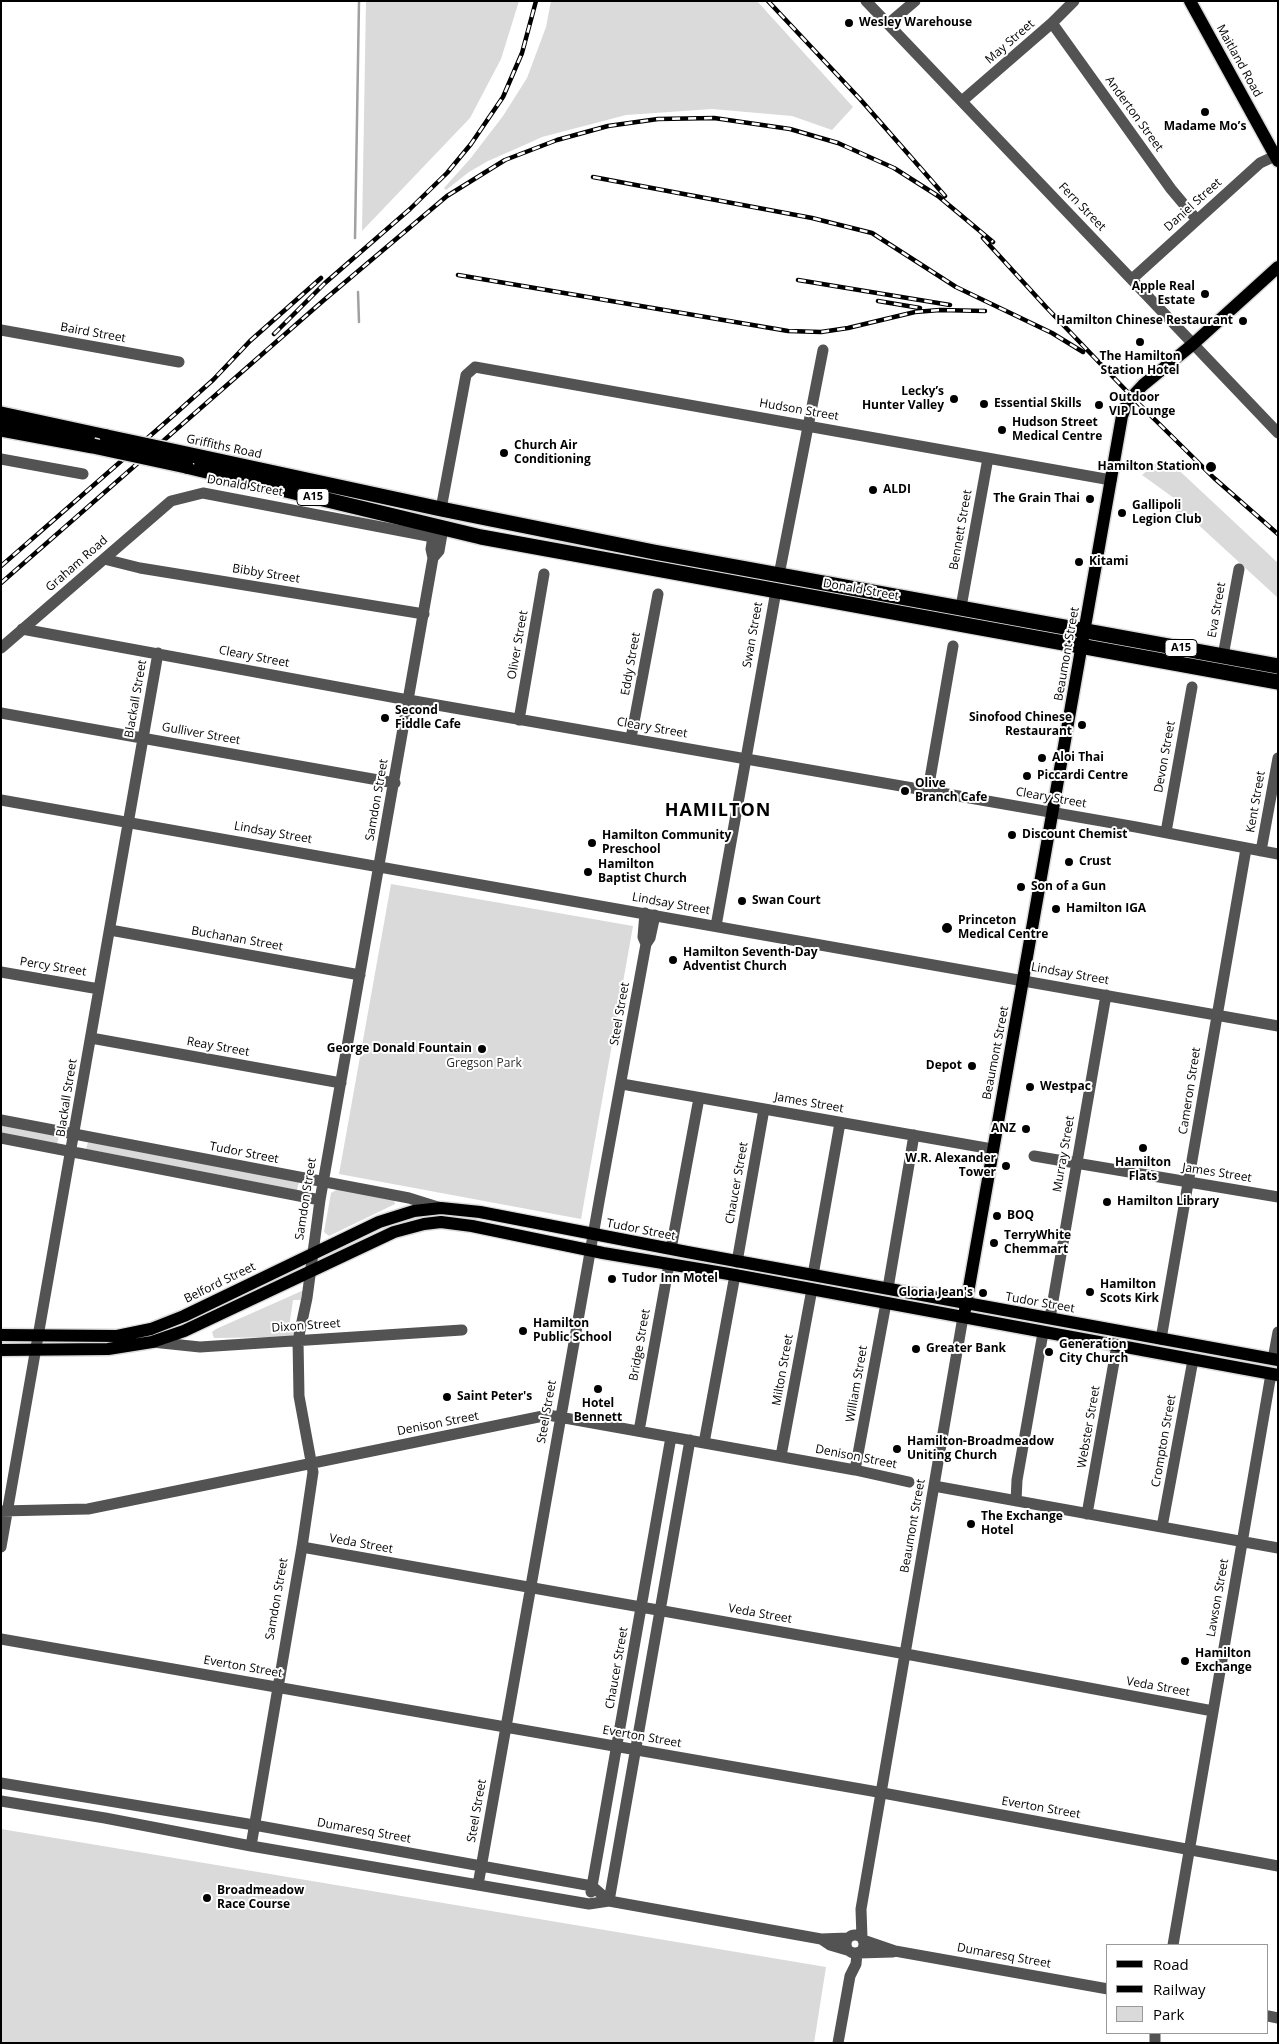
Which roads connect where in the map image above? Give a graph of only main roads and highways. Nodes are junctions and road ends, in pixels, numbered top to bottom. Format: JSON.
{"nodes":[{"id":1,"x":1190,"y":1,"type":"edge"},
{"id":2,"x":1276,"y":158,"type":"edge"},
{"id":3,"x":1278,"y":268,"type":"edge"},
{"id":4,"x":1,"y":414,"type":"edge"},
{"id":5,"x":1,"y":429,"type":"edge"},
{"id":6,"x":191,"y":461,"type":"junction"},
{"id":7,"x":441,"y":509,"type":"junction"},
{"id":8,"x":436,"y":532,"type":"junction"},
{"id":9,"x":779,"y":574,"type":"junction"},
{"id":10,"x":776,"y":590,"type":"junction"},
{"id":11,"x":1085,"y":631,"type":"junction"},
{"id":12,"x":1082,"y":646,"type":"junction"},
{"id":13,"x":1278,"y":666,"type":"edge"},
{"id":14,"x":1278,"y":682,"type":"edge"},
{"id":15,"x":441,"y":1208,"type":"joint"},
{"id":16,"x":966,"y":1303,"type":"junction"},
{"id":17,"x":963,"y":1317,"type":"junction"},
{"id":18,"x":1,"y":1336,"type":"edge"},
{"id":19,"x":1,"y":1350,"type":"edge"},
{"id":20,"x":1275,"y":1359,"type":"edge"},
{"id":21,"x":1274,"y":1374,"type":"edge"}],
"edges":[{"from":1,"to":2,"type":"main road","name":"Maitland Road"},
{"from":3,"to":11,"type":"main road","name":"Beaumont Street"},
{"from":4,"to":6,"type":"highway","name":"Griffiths Road","number":"A15","bridge":true},
{"from":5,"to":6,"type":"highway","name":"Griffiths Road","number":"A15","bridge":true},
{"from":6,"to":7,"type":"highway","name":"Griffiths Road","number":"A15"},
{"from":6,"to":8,"type":"highway","name":"Griffiths Road","number":"A15"},
{"from":7,"to":8,"type":"highway","name":"Samdon Street"},
{"from":7,"to":9,"type":"highway","name":"Donald Street","number":"A15"},
{"from":8,"to":10,"type":"highway","name":"Donald Street","number":"A15"},
{"from":9,"to":10,"type":"highway","name":"Swan Street"},
{"from":9,"to":11,"type":"highway","name":"Donald Street","number":"A15"},
{"from":10,"to":12,"type":"highway","name":"Donald Street","number":"A15"},
{"from":11,"to":12,"type":"main road","name":"Beaumont Street"},
{"from":11,"to":13,"type":"highway","name":"Donald Street","number":"A15"},
{"from":12,"to":14,"type":"highway","name":"Donald Street","number":"A15"},
{"from":12,"to":16,"type":"main road","name":"Beaumont Street"},
{"from":15,"to":16,"type":"main road","name":"Tudor Street"},
{"from":15,"to":18,"type":"main road","name":"Belford Street"},
{"from":16,"to":17,"type":"main road","name":"Beaumont Street"},
{"from":16,"to":20,"type":"main road","name":"Tudor Street"},
{"from":17,"to":19,"type":"main road"},
{"from":17,"to":21,"type":"main road"}]}
